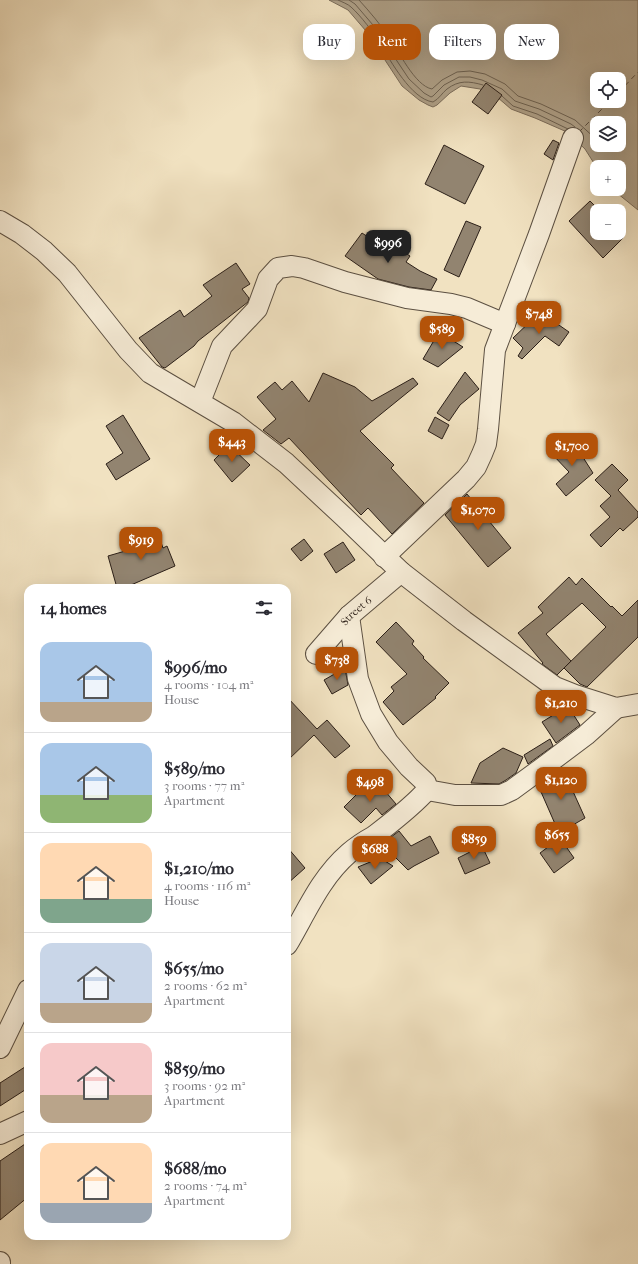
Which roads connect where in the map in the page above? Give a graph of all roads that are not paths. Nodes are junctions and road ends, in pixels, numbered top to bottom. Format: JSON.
{"nodes":[{"id":1,"x":573,"y":138,"type":"dead end"},
{"id":2,"x":0,"y":221,"type":"edge"},
{"id":3,"x":505,"y":324,"type":"junction"},
{"id":4,"x":200,"y":402,"type":"junction"},
{"id":5,"x":384,"y":557,"type":"junction"},
{"id":6,"x":401,"y":572,"type":"junction"},
{"id":7,"x":349,"y":616,"type":"junction"},
{"id":8,"x":316,"y":654,"type":"dead end"},
{"id":9,"x":638,"y":704,"type":"edge"},
{"id":10,"x":616,"y":708,"type":"junction"},
{"id":11,"x":427,"y":790,"type":"junction"},
{"id":12,"x":291,"y":937,"type":"edge"},
{"id":13,"x":24,"y":998,"type":"edge"},
{"id":14,"x":0,"y":1048,"type":"edge"},
{"id":15,"x":24,"y":1123,"type":"edge"},
{"id":16,"x":0,"y":1134,"type":"edge"}],
"edges":[{"from":1,"to":3,"type":"street"},
{"from":2,"to":4,"type":"street"},
{"from":3,"to":4,"type":"street"},
{"from":3,"to":5,"type":"street"},
{"from":4,"to":5,"type":"street"},
{"from":5,"to":6,"type":"street"},
{"from":6,"to":7,"type":"street","name":"Street 6"},
{"from":6,"to":10,"type":"street"},
{"from":7,"to":8,"type":"street","name":"Street 6"},
{"from":7,"to":11,"type":"street"},
{"from":9,"to":10,"type":"street"},
{"from":10,"to":11,"type":"street"},
{"from":11,"to":12,"type":"street"},
{"from":13,"to":14,"type":"street"},
{"from":15,"to":16,"type":"street"}]}
